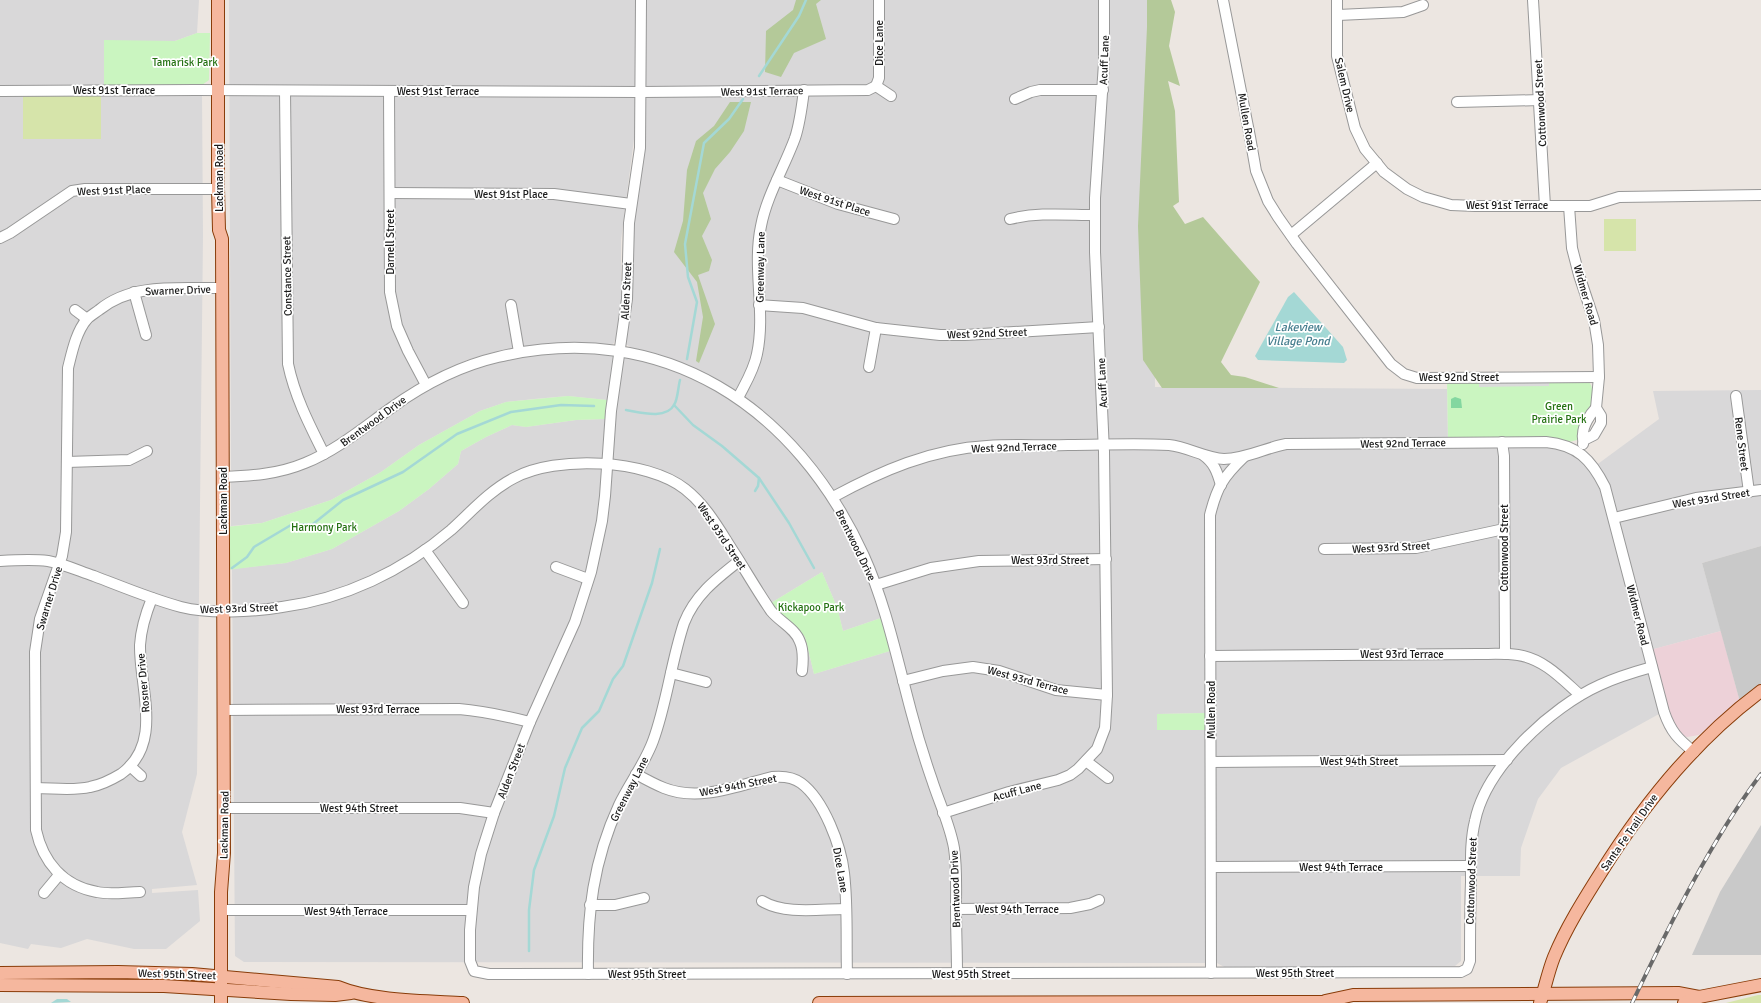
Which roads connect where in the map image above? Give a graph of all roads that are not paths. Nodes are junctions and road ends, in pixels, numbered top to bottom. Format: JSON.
{"nodes":[{"id":1,"x":218,"y":0,"type":"edge"},
{"id":2,"x":641,"y":0,"type":"edge"},
{"id":3,"x":878,"y":0,"type":"edge"},
{"id":4,"x":1104,"y":0,"type":"edge"},
{"id":5,"x":1223,"y":0,"type":"edge"},
{"id":6,"x":1337,"y":0,"type":"edge"},
{"id":7,"x":1533,"y":0,"type":"edge"},
{"id":8,"x":1423,"y":5,"type":"dead end"},
{"id":9,"x":1338,"y":15,"type":"junction"},
{"id":10,"x":876,"y":86,"type":"junction"},
{"id":11,"x":804,"y":90,"type":"junction"},
{"id":12,"x":1103,"y":90,"type":"junction"},
{"id":13,"x":0,"y":91,"type":"edge"},
{"id":14,"x":219,"y":91,"type":"junction"},
{"id":15,"x":285,"y":91,"type":"junction"},
{"id":16,"x":389,"y":91,"type":"junction"},
{"id":17,"x":641,"y":92,"type":"junction"},
{"id":18,"x":891,"y":96,"type":"dead end"},
{"id":19,"x":1015,"y":99,"type":"dead end"},
{"id":20,"x":1540,"y":100,"type":"junction"},
{"id":21,"x":1457,"y":102,"type":"dead end"},
{"id":22,"x":1377,"y":163,"type":"junction"},
{"id":23,"x":777,"y":180,"type":"junction"},
{"id":24,"x":218,"y":189,"type":"junction"},
{"id":25,"x":390,"y":193,"type":"junction"},
{"id":26,"x":1761,"y":195,"type":"edge"},
{"id":27,"x":631,"y":204,"type":"junction"},
{"id":28,"x":1545,"y":206,"type":"junction"},
{"id":29,"x":1569,"y":206,"type":"junction"},
{"id":30,"x":1095,"y":215,"type":"junction"},
{"id":31,"x":894,"y":219,"type":"dead end"},
{"id":32,"x":1010,"y":219,"type":"dead end"},
{"id":33,"x":1291,"y":235,"type":"junction"},
{"id":34,"x":0,"y":238,"type":"edge"},
{"id":35,"x":222,"y":288,"type":"junction"},
{"id":36,"x":134,"y":292,"type":"junction"},
{"id":37,"x":511,"y":305,"type":"dead end"},
{"id":38,"x":760,"y":305,"type":"junction"},
{"id":39,"x":75,"y":310,"type":"dead end"},
{"id":40,"x":87,"y":319,"type":"junction"},
{"id":41,"x":1099,"y":327,"type":"junction"},
{"id":42,"x":876,"y":328,"type":"junction"},
{"id":43,"x":146,"y":335,"type":"dead end"},
{"id":44,"x":519,"y":352,"type":"junction"},
{"id":45,"x":620,"y":352,"type":"junction"},
{"id":46,"x":869,"y":367,"type":"dead end"},
{"id":47,"x":1599,"y":377,"type":"junction"},
{"id":48,"x":426,"y":385,"type":"junction"},
{"id":49,"x":1736,"y":396,"type":"dead end"},
{"id":50,"x":738,"y":398,"type":"junction"},
{"id":51,"x":1502,"y":442,"type":"junction"},
{"id":52,"x":1104,"y":445,"type":"junction"},
{"id":53,"x":147,"y":451,"type":"dead end"},
{"id":54,"x":1579,"y":453,"type":"junction"},
{"id":55,"x":324,"y":454,"type":"junction"},
{"id":56,"x":1203,"y":455,"type":"junction"},
{"id":57,"x":1244,"y":457,"type":"junction"},
{"id":58,"x":67,"y":462,"type":"junction"},
{"id":59,"x":608,"y":465,"type":"junction"},
{"id":60,"x":1596,"y":470,"type":"joint"},
{"id":61,"x":223,"y":477,"type":"junction"},
{"id":62,"x":1220,"y":484,"type":"junction"},
{"id":63,"x":1761,"y":490,"type":"edge"},
{"id":64,"x":1748,"y":492,"type":"junction"},
{"id":65,"x":833,"y":497,"type":"junction"},
{"id":66,"x":1614,"y":518,"type":"junction"},
{"id":67,"x":1504,"y":529,"type":"junction"},
{"id":68,"x":1324,"y":549,"type":"dead end"},
{"id":69,"x":425,"y":550,"type":"junction"},
{"id":70,"x":1106,"y":559,"type":"junction"},
{"id":71,"x":0,"y":561,"type":"edge"},
{"id":72,"x":739,"y":561,"type":"junction"},
{"id":73,"x":59,"y":564,"type":"junction"},
{"id":74,"x":556,"y":567,"type":"dead end"},
{"id":75,"x":588,"y":579,"type":"junction"},
{"id":76,"x":876,"y":585,"type":"junction"},
{"id":77,"x":152,"y":598,"type":"junction"},
{"id":78,"x":462,"y":602,"type":"dead end"},
{"id":79,"x":223,"y":610,"type":"junction"},
{"id":80,"x":1505,"y":654,"type":"junction"},
{"id":81,"x":1210,"y":656,"type":"junction"},
{"id":82,"x":1652,"y":667,"type":"junction"},
{"id":83,"x":802,"y":671,"type":"dead end"},
{"id":84,"x":671,"y":673,"type":"junction"},
{"id":85,"x":903,"y":681,"type":"junction"},
{"id":86,"x":706,"y":682,"type":"dead end"},
{"id":87,"x":1761,"y":691,"type":"edge"},
{"id":88,"x":1107,"y":695,"type":"junction"},
{"id":89,"x":1580,"y":695,"type":"junction"},
{"id":90,"x":224,"y":710,"type":"junction"},
{"id":91,"x":530,"y":722,"type":"junction"},
{"id":92,"x":1694,"y":752,"type":"junction"},
{"id":93,"x":1507,"y":760,"type":"junction"},
{"id":94,"x":1086,"y":761,"type":"junction"},
{"id":95,"x":1211,"y":762,"type":"junction"},
{"id":96,"x":130,"y":766,"type":"junction"},
{"id":97,"x":636,"y":774,"type":"junction"},
{"id":98,"x":140,"y":776,"type":"dead end"},
{"id":99,"x":1108,"y":778,"type":"dead end"},
{"id":100,"x":795,"y":780,"type":"joint"},
{"id":101,"x":36,"y":788,"type":"junction"},
{"id":102,"x":224,"y":808,"type":"junction"},
{"id":103,"x":494,"y":813,"type":"junction"},
{"id":104,"x":944,"y":813,"type":"junction"},
{"id":105,"x":1471,"y":866,"type":"junction"},
{"id":106,"x":1211,"y":867,"type":"junction"},
{"id":107,"x":59,"y":875,"type":"junction"},
{"id":108,"x":140,"y":892,"type":"dead end"},
{"id":109,"x":44,"y":893,"type":"dead end"},
{"id":110,"x":644,"y":898,"type":"dead end"},
{"id":111,"x":1099,"y":900,"type":"dead end"},
{"id":112,"x":762,"y":901,"type":"dead end"},
{"id":113,"x":590,"y":905,"type":"junction"},
{"id":114,"x":846,"y":909,"type":"junction"},
{"id":115,"x":956,"y":909,"type":"junction"},
{"id":116,"x":221,"y":910,"type":"junction"},
{"id":117,"x":471,"y":910,"type":"junction"},
{"id":118,"x":1467,"y":970,"type":"joint"},
{"id":119,"x":474,"y":971,"type":"joint"},
{"id":120,"x":0,"y":973,"type":"edge"},
{"id":121,"x":1212,"y":973,"type":"junction"},
{"id":122,"x":588,"y":974,"type":"junction"},
{"id":123,"x":847,"y":974,"type":"junction"},
{"id":124,"x":957,"y":974,"type":"junction"},
{"id":125,"x":221,"y":976,"type":"junction"},
{"id":126,"x":1761,"y":985,"type":"edge"},
{"id":127,"x":0,"y":986,"type":"edge"},
{"id":128,"x":221,"y":990,"type":"junction"},
{"id":129,"x":352,"y":993,"type":"junction"},
{"id":130,"x":1699,"y":997,"type":"junction"},
{"id":131,"x":1541,"y":998,"type":"edge"},
{"id":132,"x":1328,"y":1002,"type":"edge"},
{"id":133,"x":221,"y":1003,"type":"edge"},
{"id":134,"x":463,"y":1003,"type":"edge"},
{"id":135,"x":819,"y":1003,"type":"edge"},
{"id":136,"x":1684,"y":1003,"type":"edge"}],
"edges":[{"from":1,"to":14,"type":"main road","name":"Lackman Road"},
{"from":2,"to":17,"type":"street","name":"Alden Street"},
{"from":3,"to":10,"type":"street","name":"Dice Lane"},
{"from":4,"to":12,"type":"street","name":"Acuff Lane"},
{"from":5,"to":33,"type":"street","name":"Mullen Road"},
{"from":6,"to":9,"type":"street","name":"Salem Drive"},
{"from":7,"to":20,"type":"street","name":"Cottonwood Street"},
{"from":8,"to":9,"type":"street"},
{"from":9,"to":22,"type":"street","name":"Salem Drive"},
{"from":10,"to":11,"type":"street","name":"West 91st Terrace"},
{"from":10,"to":18,"type":"street"},
{"from":11,"to":17,"type":"street","name":"West 91st Terrace"},
{"from":11,"to":23,"type":"street","name":"Greenway Lane"},
{"from":12,"to":19,"type":"street"},
{"from":12,"to":30,"type":"street","name":"Acuff Lane"},
{"from":13,"to":14,"type":"street","name":"West 91st Terrace"},
{"from":14,"to":15,"type":"street","name":"West 91st Terrace"},
{"from":14,"to":24,"type":"main road","name":"Lackman Road"},
{"from":15,"to":16,"type":"street","name":"West 91st Terrace"},
{"from":15,"to":55,"type":"street","name":"Constance Street"},
{"from":16,"to":17,"type":"street","name":"West 91st Terrace"},
{"from":16,"to":25,"type":"street","name":"Darnell Street"},
{"from":17,"to":27,"type":"street","name":"Alden Street"},
{"from":20,"to":21,"type":"street"},
{"from":20,"to":28,"type":"street","name":"Cottonwood Street"},
{"from":22,"to":28,"type":"street","name":"West 91st Terrace"},
{"from":22,"to":33,"type":"street"},
{"from":23,"to":31,"type":"street","name":"West 91st Place"},
{"from":23,"to":38,"type":"street","name":"Greenway Lane"},
{"from":24,"to":34,"type":"street","name":"West 91st Place"},
{"from":24,"to":35,"type":"main road","name":"Lackman Road"},
{"from":25,"to":27,"type":"street","name":"West 91st Place"},
{"from":25,"to":48,"type":"street","name":"Darnell Street"},
{"from":26,"to":29,"type":"street","name":"West 91st Terrace"},
{"from":27,"to":45,"type":"street","name":"Alden Street"},
{"from":28,"to":29,"type":"street","name":"West 91st Terrace"},
{"from":29,"to":47,"type":"street","name":"Widmer Road"},
{"from":30,"to":32,"type":"street"},
{"from":30,"to":41,"type":"street","name":"Acuff Lane"},
{"from":33,"to":47,"type":"street","name":"West 92nd Street"},
{"from":35,"to":36,"type":"street","name":"Swarner Drive"},
{"from":35,"to":61,"type":"main road","name":"Lackman Road"},
{"from":36,"to":40,"type":"street","name":"Swarner Drive"},
{"from":36,"to":43,"type":"street","name":"Swarner Drive"},
{"from":37,"to":44,"type":"street"},
{"from":38,"to":42,"type":"street","name":"West 92nd Street"},
{"from":38,"to":50,"type":"street","name":"Greenway Lane"},
{"from":39,"to":40,"type":"street"},
{"from":40,"to":58,"type":"street","name":"Swarner Drive"},
{"from":41,"to":42,"type":"street","name":"West 92nd Street"},
{"from":41,"to":52,"type":"street","name":"Acuff Lane"},
{"from":42,"to":46,"type":"street"},
{"from":44,"to":45,"type":"street","name":"Brentwood Drive"},
{"from":44,"to":48,"type":"street","name":"Brentwood Drive"},
{"from":45,"to":50,"type":"street","name":"Brentwood Drive"},
{"from":45,"to":59,"type":"street","name":"Alden Street"},
{"from":47,"to":54,"type":"street","name":"Widmer Road"},
{"from":48,"to":55,"type":"street","name":"Brentwood Drive"},
{"from":49,"to":64,"type":"street","name":"Rene Street"},
{"from":50,"to":65,"type":"street","name":"Brentwood Drive"},
{"from":51,"to":54,"type":"street","name":"West 92nd Terrace"},
{"from":51,"to":57,"type":"street","name":"West 92nd Terrace"},
{"from":51,"to":67,"type":"street","name":"Cottonwood Street"},
{"from":52,"to":56,"type":"street","name":"West 92nd Terrace"},
{"from":52,"to":65,"type":"street","name":"West 92nd Terrace"},
{"from":52,"to":70,"type":"street","name":"Acuff Lane"},
{"from":53,"to":58,"type":"street"},
{"from":54,"to":60,"type":"street","name":"West 92nd Terrace"},
{"from":55,"to":61,"type":"street","name":"Brentwood Drive"},
{"from":56,"to":57,"type":"street","name":"West 92nd Terrace"},
{"from":56,"to":62,"type":"street"},
{"from":57,"to":62,"type":"street","name":"Mullen Road"},
{"from":58,"to":73,"type":"street","name":"Swarner Drive"},
{"from":59,"to":69,"type":"street","name":"West 93rd Street"},
{"from":59,"to":72,"type":"street","name":"West 93rd Street"},
{"from":59,"to":75,"type":"street","name":"Alden Street"},
{"from":60,"to":66,"type":"street","name":"Widmer Road"},
{"from":61,"to":79,"type":"main road","name":"Lackman Road"},
{"from":62,"to":81,"type":"street","name":"Mullen Road"},
{"from":63,"to":64,"type":"street","name":"West 93rd Street"},
{"from":64,"to":66,"type":"street","name":"West 93rd Street"},
{"from":65,"to":76,"type":"street","name":"Brentwood Drive"},
{"from":66,"to":82,"type":"street","name":"Widmer Road"},
{"from":67,"to":68,"type":"street","name":"West 93rd Street"},
{"from":67,"to":80,"type":"street","name":"Cottonwood Street"},
{"from":69,"to":78,"type":"street"},
{"from":69,"to":79,"type":"street","name":"West 93rd Street"},
{"from":70,"to":76,"type":"street","name":"West 93rd Street"},
{"from":70,"to":88,"type":"street","name":"Acuff Lane"},
{"from":71,"to":73,"type":"street","name":"West 93rd Street"},
{"from":72,"to":83,"type":"street","name":"West 93rd Street"},
{"from":72,"to":84,"type":"street","name":"Greenway Lane"},
{"from":73,"to":77,"type":"street","name":"West 93rd Street"},
{"from":73,"to":101,"type":"street","name":"Swarner Drive"},
{"from":74,"to":75,"type":"street"},
{"from":75,"to":91,"type":"street","name":"Alden Street"},
{"from":76,"to":85,"type":"street","name":"Brentwood Drive"},
{"from":77,"to":79,"type":"street","name":"West 93rd Street"},
{"from":77,"to":96,"type":"street","name":"Rosner Drive"},
{"from":79,"to":90,"type":"main road","name":"Lackman Road"},
{"from":80,"to":81,"type":"street","name":"West 93rd Terrace"},
{"from":80,"to":89,"type":"street","name":"West 93rd Terrace"},
{"from":81,"to":95,"type":"street","name":"Mullen Road"},
{"from":82,"to":89,"type":"street","name":"Cottonwood Street"},
{"from":82,"to":92,"type":"street","name":"Widmer Road"},
{"from":84,"to":86,"type":"street"},
{"from":84,"to":97,"type":"street","name":"Greenway Lane"},
{"from":85,"to":88,"type":"street","name":"West 93rd Terrace"},
{"from":85,"to":104,"type":"street","name":"Brentwood Drive"},
{"from":87,"to":92,"type":"main road","name":"Santa Fe Trail Drive"},
{"from":88,"to":94,"type":"street","name":"Acuff Lane"},
{"from":89,"to":93,"type":"street","name":"Cottonwood Street"},
{"from":90,"to":91,"type":"street","name":"West 93rd Terrace"},
{"from":90,"to":102,"type":"main road","name":"Lackman Road"},
{"from":91,"to":103,"type":"street","name":"Alden Street"},
{"from":92,"to":131,"type":"main road","name":"Santa Fe Trail Drive"},
{"from":93,"to":95,"type":"street","name":"West 94th Street"},
{"from":93,"to":105,"type":"street","name":"Cottonwood Street"},
{"from":94,"to":99,"type":"street"},
{"from":94,"to":104,"type":"street","name":"Acuff Lane"},
{"from":95,"to":106,"type":"street","name":"Mullen Road"},
{"from":96,"to":98,"type":"street"},
{"from":96,"to":101,"type":"street","name":"Rosner Drive"},
{"from":97,"to":100,"type":"street","name":"West 94th Street"},
{"from":97,"to":113,"type":"street","name":"Greenway Lane"},
{"from":100,"to":114,"type":"street","name":"Dice Lane"},
{"from":101,"to":107,"type":"street","name":"Swarner Drive"},
{"from":102,"to":103,"type":"street","name":"West 94th Street"},
{"from":102,"to":116,"type":"main road","name":"Lackman Road"},
{"from":103,"to":117,"type":"street","name":"Alden Street"},
{"from":104,"to":115,"type":"street","name":"Brentwood Drive"},
{"from":105,"to":106,"type":"street","name":"West 94th Terrace"},
{"from":105,"to":118,"type":"street","name":"Cottonwood Street"},
{"from":106,"to":121,"type":"street","name":"Mullen Road"},
{"from":107,"to":108,"type":"street","name":"Swarner Drive"},
{"from":107,"to":109,"type":"street"},
{"from":110,"to":113,"type":"street"},
{"from":111,"to":115,"type":"street","name":"West 94th Terrace"},
{"from":112,"to":114,"type":"street"},
{"from":113,"to":122,"type":"street","name":"Greenway Lane"},
{"from":114,"to":123,"type":"street","name":"Dice Lane"},
{"from":115,"to":124,"type":"street","name":"Brentwood Drive"},
{"from":116,"to":117,"type":"street","name":"West 94th Terrace"},
{"from":116,"to":125,"type":"main road","name":"Lackman Road"},
{"from":117,"to":119,"type":"street","name":"Alden Street"},
{"from":118,"to":121,"type":"street","name":"West 95th Street"},
{"from":119,"to":122,"type":"street","name":"West 95th Street"},
{"from":120,"to":125,"type":"main road","name":"West 95th Street"},
{"from":121,"to":124,"type":"street","name":"West 95th Street"},
{"from":122,"to":123,"type":"street","name":"West 95th Street"},
{"from":123,"to":124,"type":"street","name":"West 95th Street"},
{"from":125,"to":128,"type":"main road","name":"Lackman Road"},
{"from":125,"to":129,"type":"main road","name":"West 95th Street"},
{"from":126,"to":130,"type":"main road"},
{"from":127,"to":128,"type":"main road","name":"West 95th Street"},
{"from":128,"to":129,"type":"main road","name":"West 95th Street"},
{"from":128,"to":133,"type":"main road","name":"Lackman Road"},
{"from":129,"to":134,"type":"main road","name":"West 95th Street"},
{"from":130,"to":131,"type":"main road"},
{"from":130,"to":136,"type":"main road"},
{"from":131,"to":132,"type":"main road"},
{"from":132,"to":135,"type":"main road"}]}
